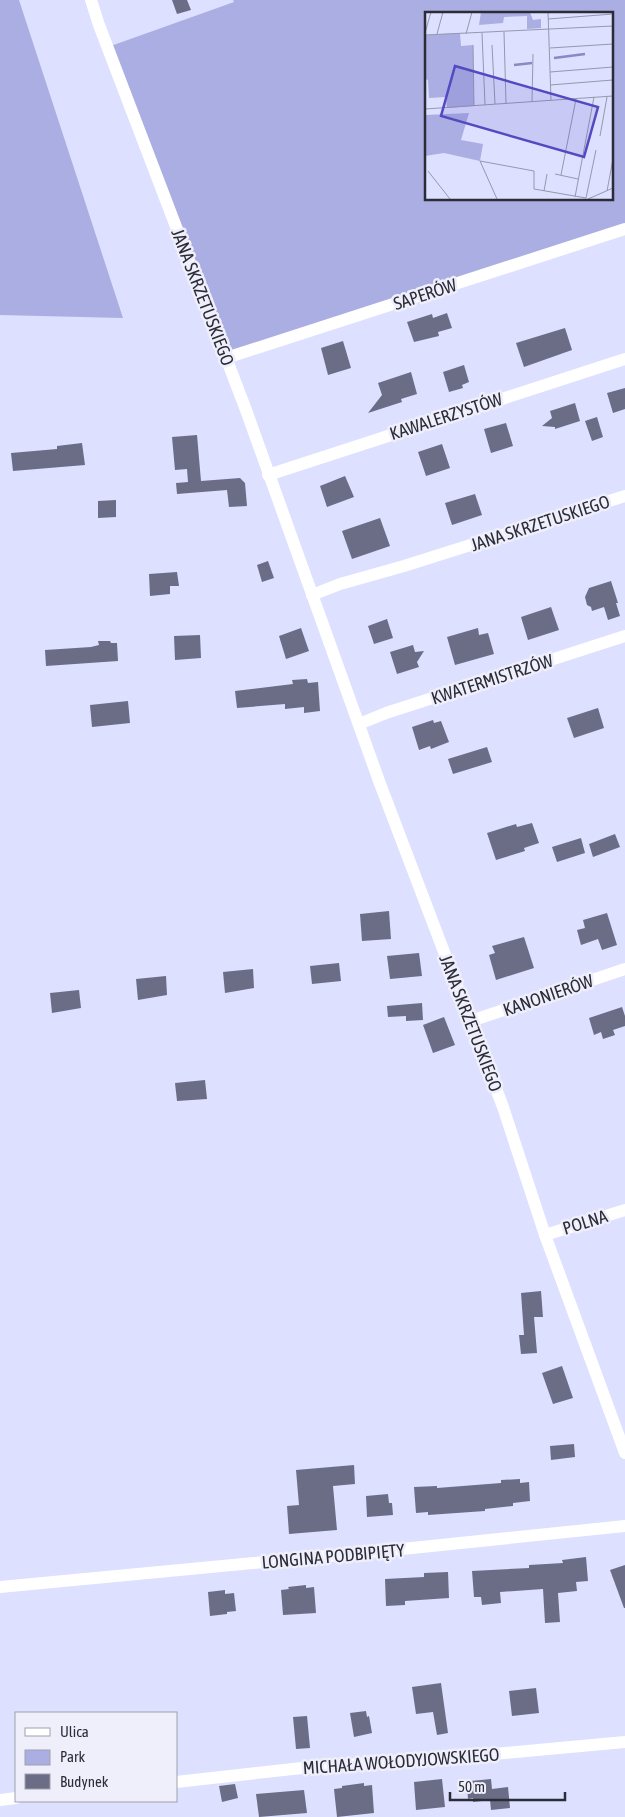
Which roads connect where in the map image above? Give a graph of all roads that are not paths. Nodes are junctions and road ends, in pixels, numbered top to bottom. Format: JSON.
{"nodes":[{"id":1,"x":91,"y":0,"type":"edge"},
{"id":2,"x":625,"y":229,"type":"edge"},
{"id":3,"x":226,"y":358,"type":"junction"},
{"id":4,"x":625,"y":359,"type":"edge"},
{"id":5,"x":268,"y":475,"type":"junction"},
{"id":6,"x":625,"y":496,"type":"edge"},
{"id":7,"x":312,"y":594,"type":"junction"},
{"id":8,"x":625,"y":636,"type":"edge"},
{"id":9,"x":359,"y":724,"type":"junction"},
{"id":10,"x":625,"y":969,"type":"edge"},
{"id":11,"x":471,"y":1021,"type":"junction"},
{"id":12,"x":625,"y":1210,"type":"edge"},
{"id":13,"x":545,"y":1235,"type":"junction"},
{"id":14,"x":625,"y":1453,"type":"edge"},
{"id":15,"x":625,"y":1526,"type":"edge"},
{"id":16,"x":0,"y":1587,"type":"edge"},
{"id":17,"x":625,"y":1742,"type":"edge"},
{"id":18,"x":178,"y":1782,"type":"edge"},
{"id":19,"x":15,"y":1798,"type":"edge"},
{"id":20,"x":0,"y":1800,"type":"edge"}],
"edges":[{"from":1,"to":3,"type":"street","name":"JANA SKRZETUSKIEGO"},
{"from":2,"to":3,"type":"street","name":"SAPERÓW"},
{"from":3,"to":5,"type":"street","name":"JANA SKRZETUSKIEGO"},
{"from":4,"to":5,"type":"street","name":"KAWALERZYSTÓW"},
{"from":5,"to":7,"type":"street","name":"JANA SKRZETUSKIEGO"},
{"from":6,"to":7,"type":"street","name":"JANA SKRZETUSKIEGO"},
{"from":7,"to":9,"type":"street","name":"JANA SKRZETUSKIEGO"},
{"from":8,"to":9,"type":"street","name":"KWATERMISTRZÓW"},
{"from":9,"to":11,"type":"street","name":"JANA SKRZETUSKIEGO"},
{"from":10,"to":11,"type":"street","name":"KANONIERÓW"},
{"from":11,"to":13,"type":"street","name":"JANA SKRZETUSKIEGO"},
{"from":12,"to":13,"type":"street","name":"POLNA"},
{"from":13,"to":14,"type":"street","name":"JANA SKRZETUSKIEGO"},
{"from":15,"to":16,"type":"street","name":"LONGINA PODBIPIĘTY"},
{"from":17,"to":18,"type":"street","name":"MICHAŁA WOŁODYJOWSKIEGO"},
{"from":19,"to":20,"type":"street"}]}
